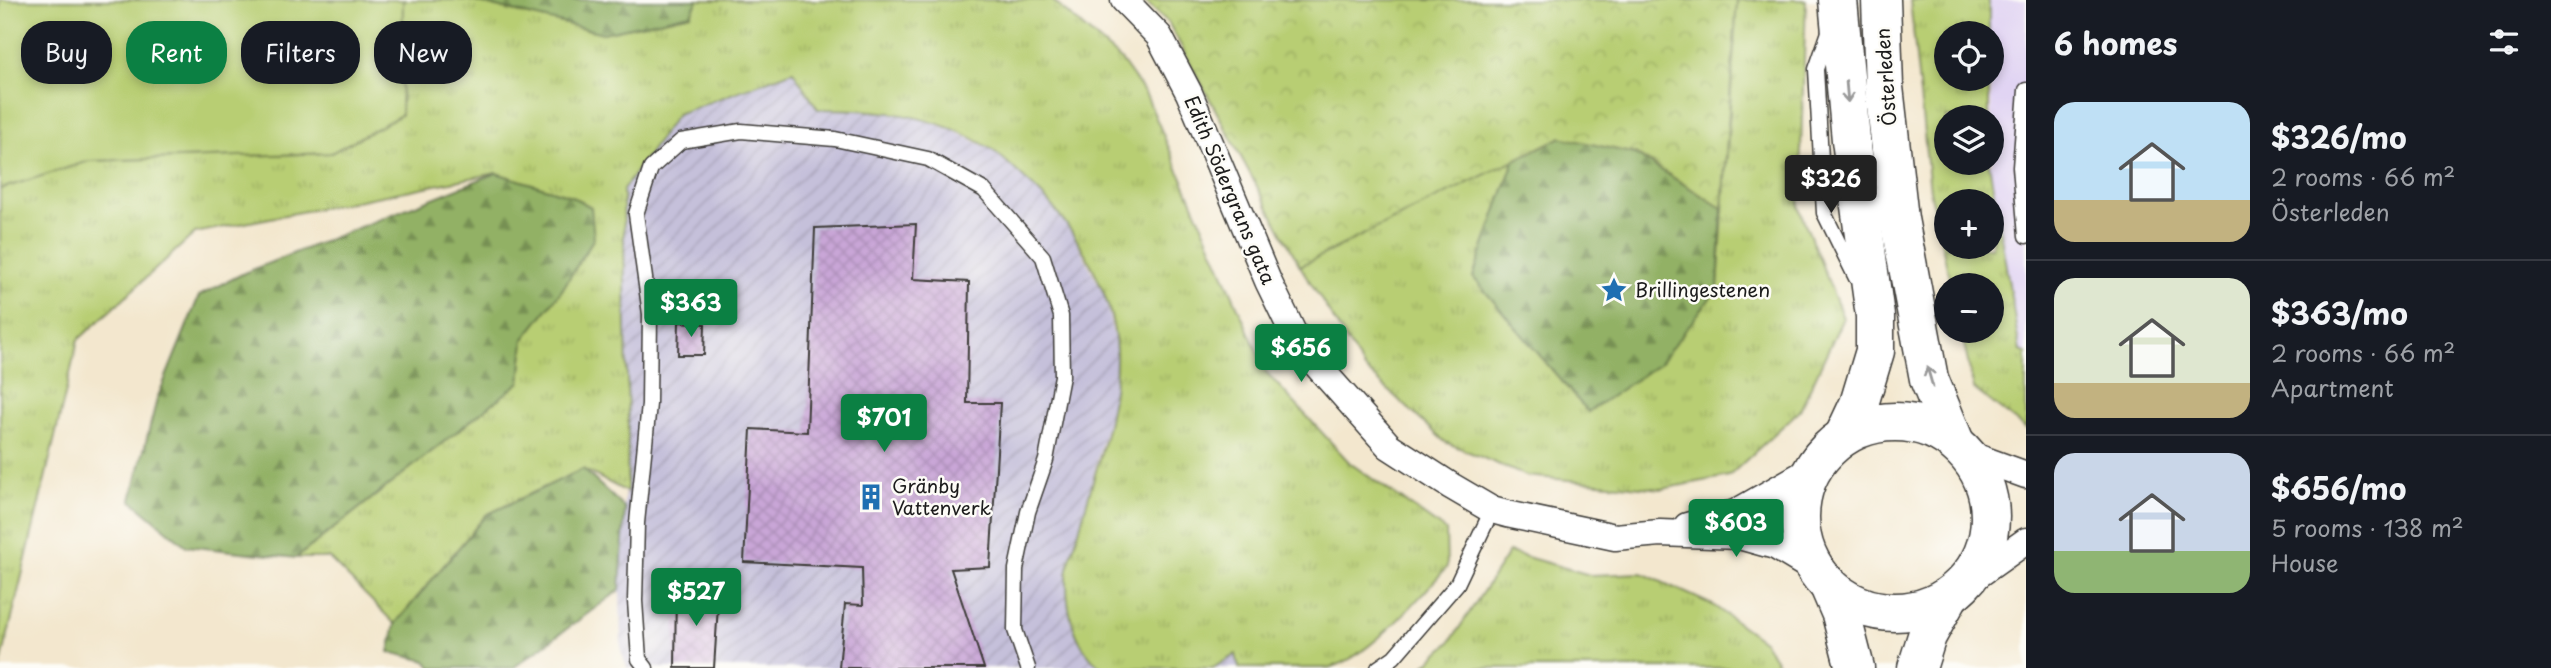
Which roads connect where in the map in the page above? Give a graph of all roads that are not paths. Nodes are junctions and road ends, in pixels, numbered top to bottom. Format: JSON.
{"nodes":[{"id":1,"x":1124,"y":0,"type":"edge"},
{"id":2,"x":1881,"y":0,"type":"edge"},
{"id":3,"x":1838,"y":2,"type":"edge"},
{"id":4,"x":2026,"y":90,"type":"edge"},
{"id":5,"x":2026,"y":236,"type":"edge"},
{"id":6,"x":1844,"y":436,"type":"junction"},
{"id":7,"x":1961,"y":447,"type":"junction"},
{"id":8,"x":1812,"y":469,"type":"junction"},
{"id":9,"x":2026,"y":475,"type":"edge"},
{"id":10,"x":1492,"y":510,"type":"junction"},
{"id":11,"x":1660,"y":533,"type":"junction"},
{"id":12,"x":2026,"y":541,"type":"edge"},
{"id":13,"x":1823,"y":579,"type":"junction"},
{"id":14,"x":1955,"y":592,"type":"junction"},
{"id":15,"x":646,"y":668,"type":"edge"},
{"id":16,"x":1028,"y":668,"type":"edge"},
{"id":17,"x":1378,"y":668,"type":"edge"},
{"id":18,"x":1855,"y":668,"type":"edge"},
{"id":19,"x":1917,"y":668,"type":"edge"}],
"edges":[{"from":1,"to":10,"type":"street","name":"Edith Södergrans gata"},
{"from":7,"to":2,"type":"main road","name":"Österleden","one_way":true},
{"from":3,"to":6,"type":"main road","name":"Österleden"},
{"from":4,"to":5,"type":"lane"},
{"from":6,"to":7,"type":"main road"},
{"from":6,"to":8,"type":"main road"},
{"from":7,"to":9,"type":"street"},
{"from":7,"to":14,"type":"main road"},
{"from":8,"to":11,"type":"street"},
{"from":8,"to":13,"type":"main road"},
{"from":10,"to":11,"type":"street","name":"Edith Södergrans gata"},
{"from":10,"to":17,"type":"lane"},
{"from":11,"to":13,"type":"street"},
{"from":12,"to":14,"type":"street"},
{"from":13,"to":14,"type":"main road"},
{"from":13,"to":18,"type":"main road"},
{"from":14,"to":19,"type":"main road"},
{"from":15,"to":16,"type":"lane"}]}
